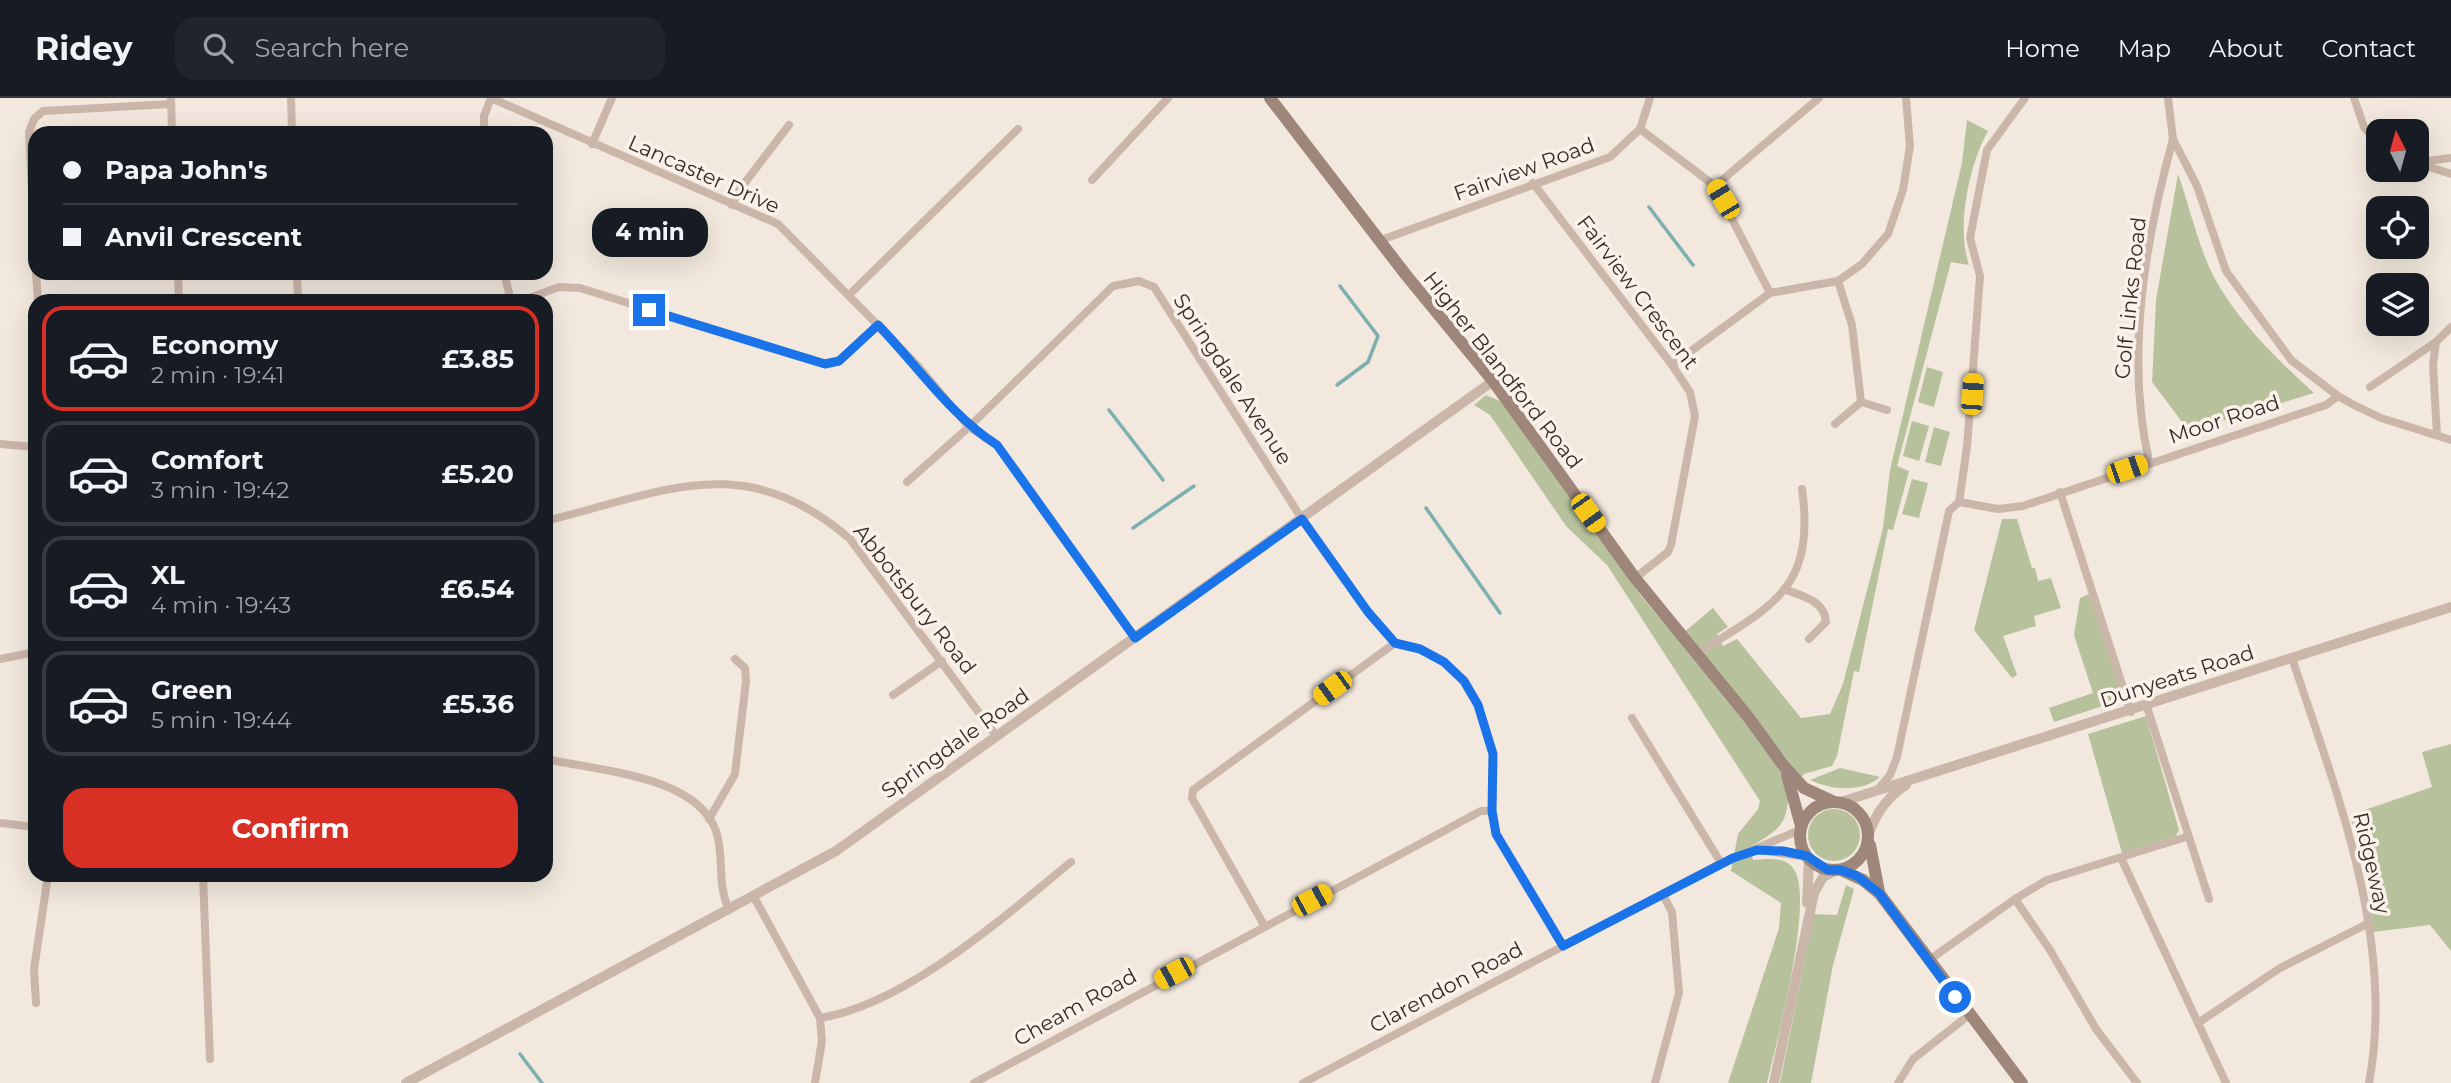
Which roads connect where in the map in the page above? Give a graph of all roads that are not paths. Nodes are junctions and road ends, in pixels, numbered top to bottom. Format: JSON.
{"nodes":[{"id":1,"x":291,"y":98,"type":"edge"},
{"id":2,"x":491,"y":98,"type":"edge"},
{"id":3,"x":612,"y":98,"type":"edge"},
{"id":4,"x":1168,"y":98,"type":"edge"},
{"id":5,"x":1270,"y":98,"type":"edge"},
{"id":6,"x":1650,"y":98,"type":"edge"},
{"id":7,"x":1819,"y":98,"type":"edge"},
{"id":8,"x":1906,"y":98,"type":"edge"},
{"id":9,"x":2025,"y":98,"type":"edge"},
{"id":10,"x":2168,"y":98,"type":"edge"},
{"id":11,"x":2354,"y":98,"type":"edge"},
{"id":12,"x":171,"y":101,"type":"edge"},
{"id":13,"x":789,"y":125,"type":"dead end"},
{"id":14,"x":31,"y":126,"type":"edge"},
{"id":15,"x":172,"y":126,"type":"edge"},
{"id":16,"x":292,"y":126,"type":"edge"},
{"id":17,"x":484,"y":126,"type":"edge"},
{"id":18,"x":552,"y":126,"type":"edge"},
{"id":19,"x":553,"y":126,"type":"edge"},
{"id":20,"x":1018,"y":129,"type":"dead end"},
{"id":21,"x":1640,"y":129,"type":"junction"},
{"id":22,"x":2366,"y":129,"type":"edge"},
{"id":23,"x":2173,"y":139,"type":"junction"},
{"id":24,"x":592,"y":144,"type":"junction"},
{"id":25,"x":2451,"y":158,"type":"edge"},
{"id":26,"x":2429,"y":161,"type":"edge"},
{"id":27,"x":2429,"y":167,"type":"edge"},
{"id":28,"x":2451,"y":174,"type":"edge"},
{"id":29,"x":1092,"y":180,"type":"dead end"},
{"id":30,"x":1533,"y":183,"type":"junction"},
{"id":31,"x":1715,"y":186,"type":"junction"},
{"id":32,"x":732,"y":205,"type":"junction"},
{"id":33,"x":1381,"y":240,"type":"junction"},
{"id":34,"x":1838,"y":281,"type":"junction"},
{"id":35,"x":1770,"y":293,"type":"junction"},
{"id":36,"x":540,"y":294,"type":"edge"},
{"id":37,"x":849,"y":295,"type":"junction"},
{"id":38,"x":878,"y":325,"type":"junction"},
{"id":39,"x":2451,"y":327,"type":"edge"},
{"id":40,"x":2436,"y":342,"type":"junction"},
{"id":41,"x":1672,"y":365,"type":"junction"},
{"id":42,"x":1493,"y":381,"type":"junction"},
{"id":43,"x":2371,"y":387,"type":"dead end"},
{"id":44,"x":2338,"y":396,"type":"junction"},
{"id":45,"x":1861,"y":402,"type":"junction"},
{"id":46,"x":1887,"y":410,"type":"dead end"},
{"id":47,"x":1835,"y":424,"type":"dead end"},
{"id":48,"x":969,"y":427,"type":"junction"},
{"id":49,"x":2437,"y":435,"type":"junction"},
{"id":50,"x":2451,"y":440,"type":"edge"},
{"id":51,"x":0,"y":444,"type":"edge"},
{"id":52,"x":28,"y":446,"type":"edge"},
{"id":53,"x":2149,"y":461,"type":"junction"},
{"id":54,"x":907,"y":482,"type":"dead end"},
{"id":55,"x":1802,"y":489,"type":"dead end"},
{"id":56,"x":2060,"y":492,"type":"junction"},
{"id":57,"x":1959,"y":502,"type":"junction"},
{"id":58,"x":1302,"y":519,"type":"junction"},
{"id":59,"x":553,"y":520,"type":"edge"},
{"id":60,"x":1635,"y":579,"type":"junction"},
{"id":61,"x":1786,"y":590,"type":"junction"},
{"id":62,"x":2451,"y":607,"type":"edge"},
{"id":63,"x":1135,"y":638,"type":"junction"},
{"id":64,"x":1809,"y":639,"type":"dead end"},
{"id":65,"x":1395,"y":643,"type":"junction"},
{"id":66,"x":28,"y":653,"type":"edge"},
{"id":67,"x":1696,"y":654,"type":"junction"},
{"id":68,"x":2292,"y":658,"type":"junction"},
{"id":69,"x":0,"y":659,"type":"edge"},
{"id":70,"x":735,"y":660,"type":"dead end"},
{"id":71,"x":942,"y":662,"type":"junction"},
{"id":72,"x":893,"y":695,"type":"dead end"},
{"id":73,"x":2147,"y":707,"type":"junction"},
{"id":74,"x":2131,"y":712,"type":"junction"},
{"id":75,"x":1632,"y":718,"type":"dead end"},
{"id":76,"x":997,"y":737,"type":"junction"},
{"id":77,"x":553,"y":761,"type":"edge"},
{"id":78,"x":1783,"y":765,"type":"junction"},
{"id":79,"x":1914,"y":780,"type":"junction"},
{"id":80,"x":1875,"y":790,"type":"junction"},
{"id":81,"x":1836,"y":802,"type":"junction"},
{"id":82,"x":1492,"y":811,"type":"junction"},
{"id":83,"x":709,"y":818,"type":"junction"},
{"id":84,"x":0,"y":823,"type":"edge"},
{"id":85,"x":28,"y":826,"type":"edge"},
{"id":86,"x":1801,"y":828,"type":"junction"},
{"id":87,"x":1869,"y":835,"type":"junction"},
{"id":88,"x":2186,"y":837,"type":"junction"},
{"id":89,"x":1757,"y":850,"type":"junction"},
{"id":90,"x":1808,"y":858,"type":"junction"},
{"id":91,"x":2121,"y":858,"type":"junction"},
{"id":92,"x":1071,"y":862,"type":"dead end"},
{"id":93,"x":1721,"y":863,"type":"junction"},
{"id":94,"x":1838,"y":870,"type":"junction"},
{"id":95,"x":47,"y":882,"type":"edge"},
{"id":96,"x":203,"y":882,"type":"edge"},
{"id":97,"x":1879,"y":893,"type":"junction"},
{"id":98,"x":1662,"y":895,"type":"junction"},
{"id":99,"x":754,"y":897,"type":"junction"},
{"id":100,"x":2015,"y":899,"type":"junction"},
{"id":101,"x":2209,"y":899,"type":"dead end"},
{"id":102,"x":729,"y":910,"type":"junction"},
{"id":103,"x":2369,"y":923,"type":"junction"},
{"id":104,"x":1264,"y":925,"type":"junction"},
{"id":105,"x":1806,"y":930,"type":"junction"},
{"id":106,"x":1563,"y":946,"type":"junction"},
{"id":107,"x":1929,"y":960,"type":"junction"},
{"id":108,"x":36,"y":1003,"type":"dead end"},
{"id":109,"x":1969,"y":1015,"type":"junction"},
{"id":110,"x":820,"y":1018,"type":"junction"},
{"id":111,"x":2198,"y":1023,"type":"junction"},
{"id":112,"x":210,"y":1059,"type":"dead end"},
{"id":113,"x":406,"y":1083,"type":"edge"},
{"id":114,"x":815,"y":1083,"type":"edge"},
{"id":115,"x":974,"y":1083,"type":"edge"},
{"id":116,"x":1303,"y":1083,"type":"edge"},
{"id":117,"x":1655,"y":1083,"type":"edge"},
{"id":118,"x":1774,"y":1083,"type":"edge"},
{"id":119,"x":1898,"y":1083,"type":"edge"},
{"id":120,"x":2022,"y":1083,"type":"edge"},
{"id":121,"x":2137,"y":1083,"type":"edge"},
{"id":122,"x":2226,"y":1083,"type":"edge"},
{"id":123,"x":2369,"y":1083,"type":"edge"}],
"edges":[{"from":1,"to":16,"type":"street"},
{"from":2,"to":17,"type":"street"},
{"from":2,"to":18,"type":"street","name":"Lancaster Drive"},
{"from":3,"to":24,"type":"street"},
{"from":4,"to":29,"type":"street"},
{"from":5,"to":33,"type":"main road","name":"Higher Blandford Road"},
{"from":6,"to":21,"type":"street","name":"Fairview Road"},
{"from":7,"to":31,"type":"street"},
{"from":8,"to":34,"type":"street"},
{"from":9,"to":57,"type":"street"},
{"from":10,"to":23,"type":"street"},
{"from":11,"to":22,"type":"street"},
{"from":12,"to":14,"type":"street"},
{"from":12,"to":15,"type":"street"},
{"from":13,"to":32,"type":"street"},
{"from":19,"to":24,"type":"street","name":"Lancaster Drive"},
{"from":20,"to":37,"type":"street"},
{"from":21,"to":30,"type":"street","name":"Fairview Road"},
{"from":21,"to":31,"type":"street"},
{"from":23,"to":44,"type":"street"},
{"from":23,"to":53,"type":"street","name":"Golf Links Road"},
{"from":24,"to":32,"type":"street","name":"Lancaster Drive"},
{"from":25,"to":26,"type":"street"},
{"from":27,"to":28,"type":"street"},
{"from":30,"to":33,"type":"street","name":"Fairview Road"},
{"from":30,"to":41,"type":"street","name":"Fairview Crescent"},
{"from":31,"to":35,"type":"street"},
{"from":32,"to":37,"type":"street","name":"Lancaster Drive"},
{"from":33,"to":42,"type":"main road","name":"Higher Blandford Road"},
{"from":34,"to":35,"type":"street"},
{"from":34,"to":45,"type":"street"},
{"from":35,"to":41,"type":"street"},
{"from":36,"to":38,"type":"street"},
{"from":37,"to":38,"type":"street","name":"Lancaster Drive"},
{"from":38,"to":48,"type":"street","name":"Lancaster Drive"},
{"from":39,"to":40,"type":"street"},
{"from":40,"to":43,"type":"street"},
{"from":40,"to":49,"type":"street"},
{"from":41,"to":60,"type":"street","name":"Fairview Crescent"},
{"from":42,"to":58,"type":"street","name":"Springdale Road"},
{"from":42,"to":60,"type":"main road","name":"Higher Blandford Road"},
{"from":44,"to":49,"type":"street"},
{"from":44,"to":53,"type":"street","name":"Moor Road"},
{"from":45,"to":46,"type":"street"},
{"from":45,"to":47,"type":"street"},
{"from":48,"to":54,"type":"street","name":"Springdale Avenue"},
{"from":48,"to":58,"type":"street","name":"Springdale Avenue"},
{"from":48,"to":63,"type":"street"},
{"from":49,"to":50,"type":"street"},
{"from":51,"to":52,"type":"street"},
{"from":53,"to":56,"type":"street","name":"Moor Road"},
{"from":55,"to":61,"type":"street"},
{"from":56,"to":57,"type":"street","name":"Moor Road"},
{"from":56,"to":74,"type":"street"},
{"from":57,"to":80,"type":"street"},
{"from":58,"to":63,"type":"street","name":"Springdale Road"},
{"from":58,"to":65,"type":"street","name":"Springdale Avenue"},
{"from":59,"to":71,"type":"street","name":"Abbotsbury Road"},
{"from":60,"to":67,"type":"main road","name":"Higher Blandford Road"},
{"from":61,"to":64,"type":"street"},
{"from":61,"to":67,"type":"street"},
{"from":62,"to":68,"type":"street","name":"Dunyeats Road"},
{"from":63,"to":76,"type":"street","name":"Springdale Road"},
{"from":65,"to":82,"type":"street"},
{"from":65,"to":104,"type":"street"},
{"from":66,"to":69,"type":"street"},
{"from":67,"to":78,"type":"main road","name":"Higher Blandford Road"},
{"from":68,"to":73,"type":"street","name":"Dunyeats Road"},
{"from":68,"to":103,"type":"street","name":"Ridgeway"},
{"from":70,"to":83,"type":"street"},
{"from":71,"to":72,"type":"street"},
{"from":71,"to":76,"type":"street","name":"Abbotsbury Road"},
{"from":73,"to":74,"type":"street","name":"Dunyeats Road"},
{"from":73,"to":88,"type":"street"},
{"from":74,"to":79,"type":"street","name":"Dunyeats Road"},
{"from":75,"to":93,"type":"street"},
{"from":76,"to":99,"type":"street","name":"Springdale Road"},
{"from":77,"to":83,"type":"street"},
{"from":78,"to":81,"type":"main road","name":"Higher Blandford Road"},
{"from":78,"to":86,"type":"main road","name":"Higher Blandford Road"},
{"from":79,"to":80,"type":"street","name":"Dunyeats Road"},
{"from":79,"to":87,"type":"street","name":"Dunyeats Road"},
{"from":80,"to":81,"type":"street","name":"Dunyeats Road"},
{"from":81,"to":86,"type":"main road"},
{"from":81,"to":87,"type":"main road"},
{"from":82,"to":104,"type":"street","name":"Cheam Road"},
{"from":82,"to":106,"type":"street"},
{"from":83,"to":102,"type":"street"},
{"from":84,"to":85,"type":"street"},
{"from":86,"to":89,"type":"street","name":"Clarendon Road"},
{"from":86,"to":90,"type":"main road"},
{"from":87,"to":94,"type":"main road"},
{"from":87,"to":97,"type":"main road"},
{"from":88,"to":91,"type":"street"},
{"from":88,"to":101,"type":"street"},
{"from":89,"to":90,"type":"street","name":"Clarendon Road"},
{"from":89,"to":93,"type":"street","name":"Clarendon Road"},
{"from":90,"to":94,"type":"main road"},
{"from":90,"to":105,"type":"street"},
{"from":91,"to":100,"type":"street"},
{"from":91,"to":111,"type":"street"},
{"from":92,"to":110,"type":"street"},
{"from":93,"to":98,"type":"street","name":"Clarendon Road"},
{"from":94,"to":97,"type":"main road"},
{"from":94,"to":105,"type":"street"},
{"from":95,"to":108,"type":"street"},
{"from":96,"to":112,"type":"street"},
{"from":97,"to":107,"type":"main road"},
{"from":98,"to":106,"type":"street","name":"Clarendon Road"},
{"from":98,"to":117,"type":"street"},
{"from":99,"to":102,"type":"street","name":"Springdale Road"},
{"from":99,"to":110,"type":"street"},
{"from":100,"to":107,"type":"street"},
{"from":100,"to":121,"type":"street"},
{"from":102,"to":113,"type":"street","name":"Springdale Road"},
{"from":103,"to":111,"type":"street"},
{"from":103,"to":123,"type":"street","name":"Ridgeway"},
{"from":104,"to":115,"type":"street","name":"Cheam Road"},
{"from":105,"to":118,"type":"street"},
{"from":106,"to":116,"type":"street","name":"Clarendon Road"},
{"from":107,"to":109,"type":"main road"},
{"from":109,"to":119,"type":"street"},
{"from":109,"to":120,"type":"main road"},
{"from":110,"to":114,"type":"street"},
{"from":111,"to":122,"type":"street"}]}
